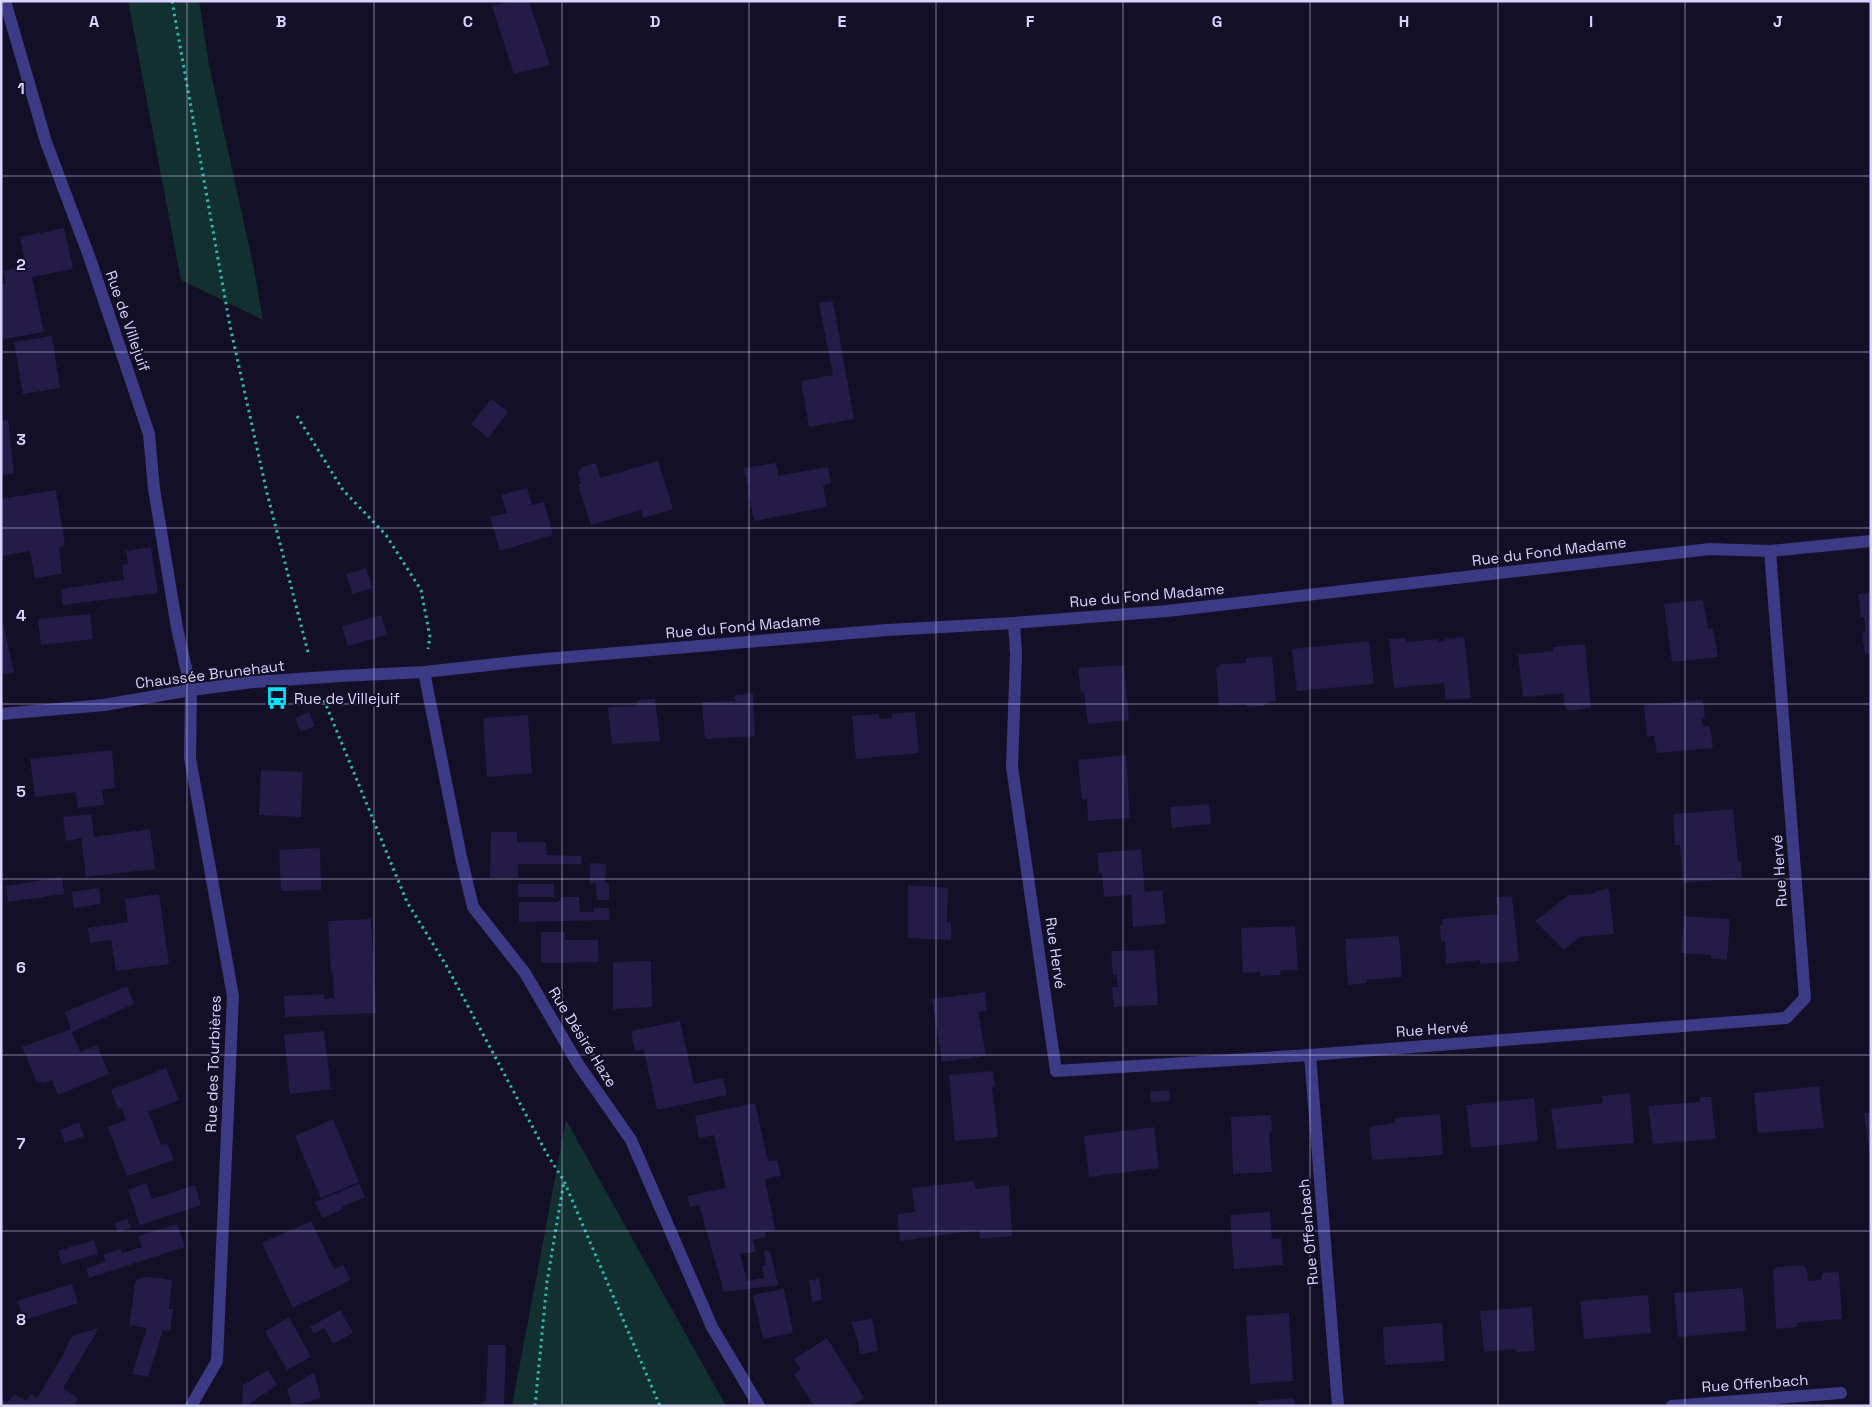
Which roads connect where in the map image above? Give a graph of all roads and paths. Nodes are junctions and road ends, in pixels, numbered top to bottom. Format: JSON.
{"nodes":[{"id":1,"x":5,"y":1,"type":"edge"},
{"id":2,"x":172,"y":1,"type":"edge"},
{"id":3,"x":297,"y":416,"type":"dead end"},
{"id":4,"x":1871,"y":541,"type":"edge"},
{"id":5,"x":1770,"y":551,"type":"junction"},
{"id":6,"x":1014,"y":623,"type":"junction"},
{"id":7,"x":424,"y":672,"type":"junction"},
{"id":8,"x":316,"y":678,"type":"junction"},
{"id":9,"x":191,"y":690,"type":"junction"},
{"id":10,"x":1,"y":714,"type":"edge"},
{"id":11,"x":1310,"y":1055,"type":"junction"},
{"id":12,"x":564,"y":1181,"type":"junction"},
{"id":13,"x":1841,"y":1392,"type":"dead end"},
{"id":14,"x":191,"y":1406,"type":"edge"},
{"id":15,"x":535,"y":1406,"type":"edge"},
{"id":16,"x":660,"y":1406,"type":"edge"},
{"id":17,"x":759,"y":1406,"type":"edge"},
{"id":18,"x":1338,"y":1406,"type":"edge"},
{"id":19,"x":1672,"y":1406,"type":"edge"}],
"edges":[{"from":1,"to":9,"type":"street","name":"Rue de Villejuif"},
{"from":2,"to":8,"type":"path"},
{"from":3,"to":7,"type":"path"},
{"from":4,"to":5,"type":"street","name":"Rue du Fond Madame"},
{"from":5,"to":6,"type":"street","name":"Rue du Fond Madame"},
{"from":5,"to":11,"type":"street","name":"Rue Hervé"},
{"from":6,"to":7,"type":"street","name":"Rue du Fond Madame"},
{"from":6,"to":11,"type":"street","name":"Rue Hervé"},
{"from":7,"to":8,"type":"street","name":"Chaussée Brunehaut"},
{"from":7,"to":17,"type":"street","name":"Rue Désiré Haze"},
{"from":8,"to":9,"type":"street","name":"Chaussée Brunehaut"},
{"from":8,"to":12,"type":"path"},
{"from":9,"to":10,"type":"street","name":"Chaussée Brunehaut"},
{"from":9,"to":14,"type":"street","name":"Rue des Tourbières"},
{"from":11,"to":18,"type":"street","name":"Rue Offenbach"},
{"from":12,"to":15,"type":"path"},
{"from":12,"to":16,"type":"path"},
{"from":13,"to":19,"type":"street","name":"Rue Offenbach"}]}
